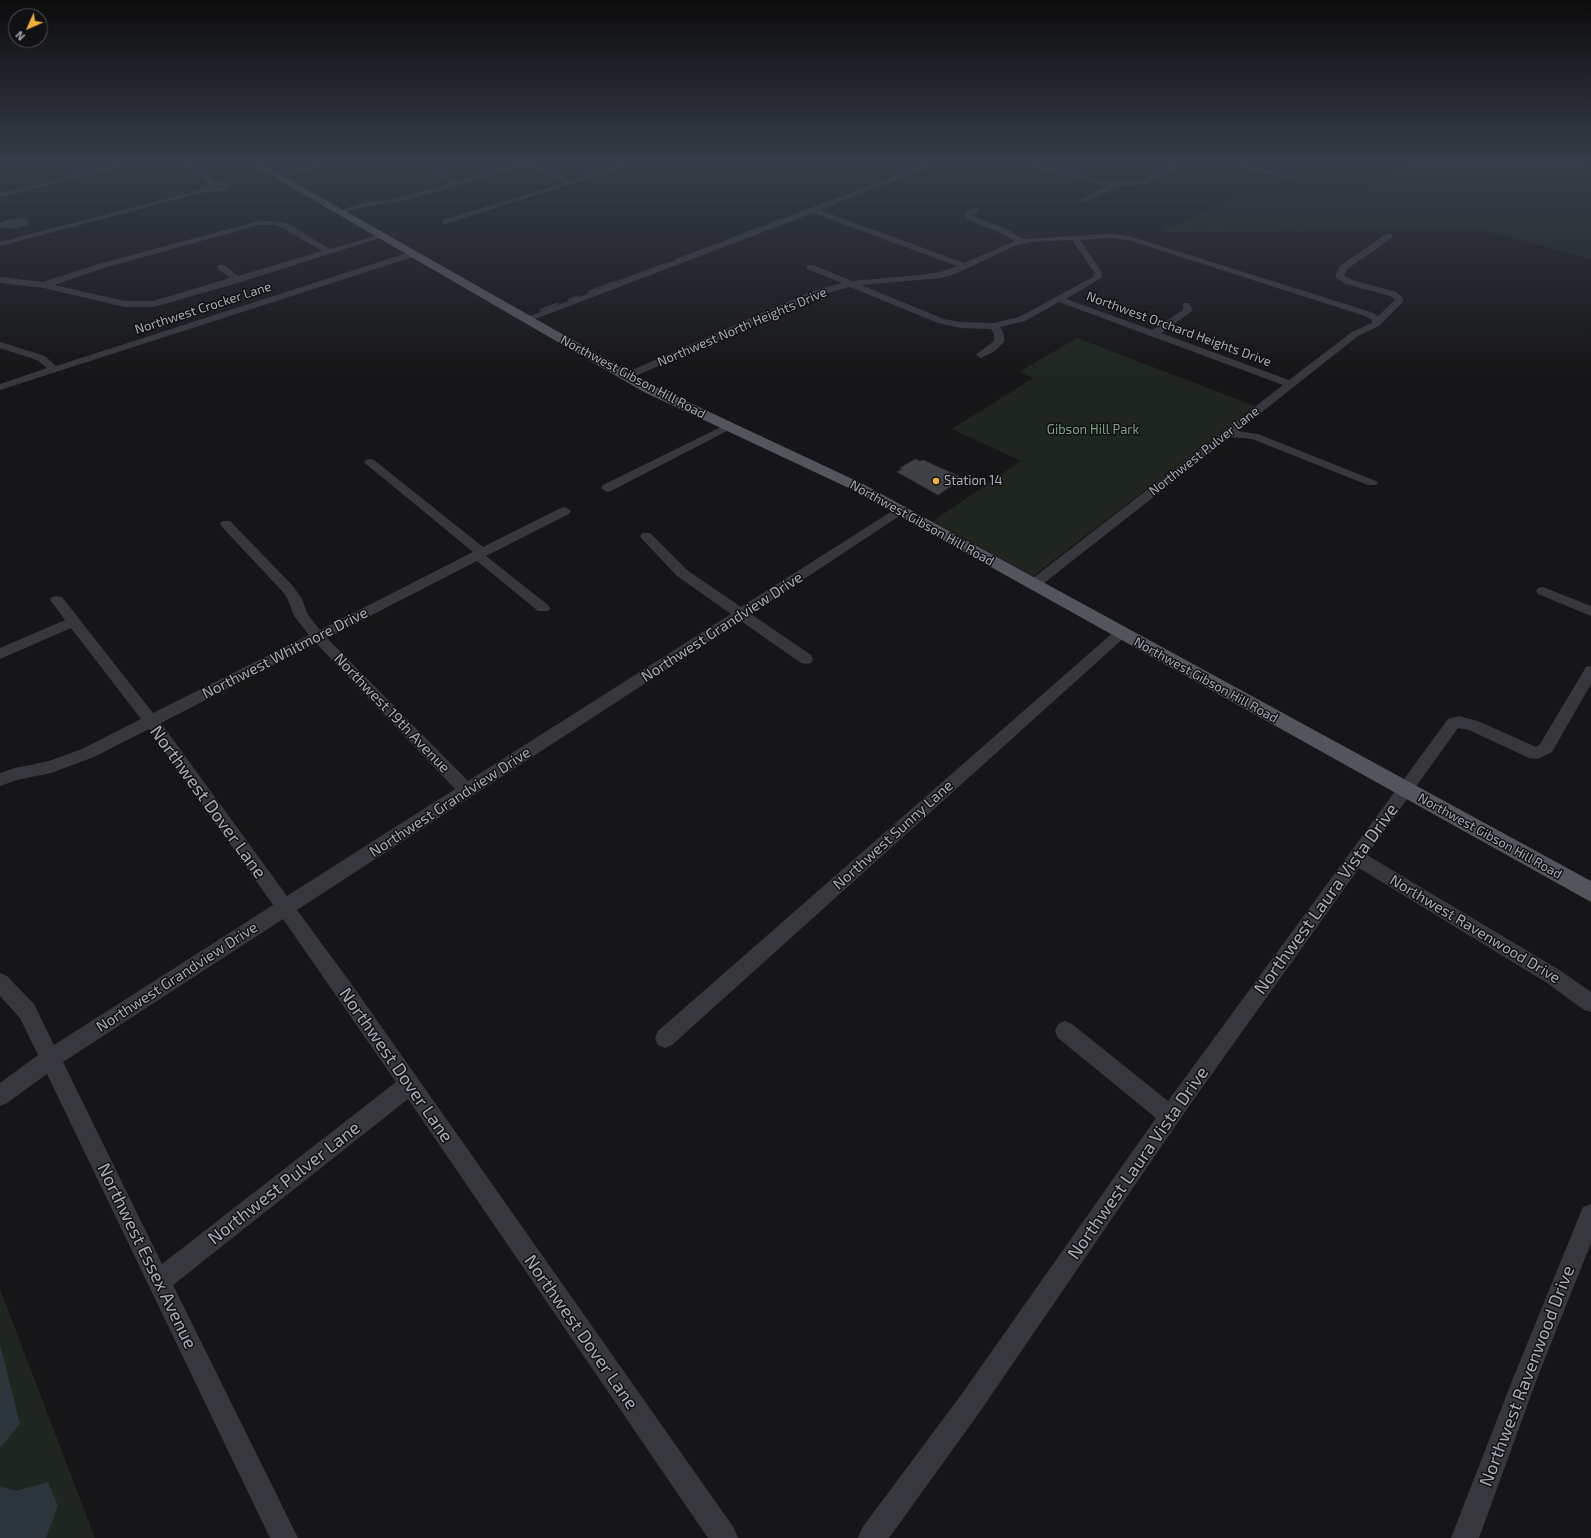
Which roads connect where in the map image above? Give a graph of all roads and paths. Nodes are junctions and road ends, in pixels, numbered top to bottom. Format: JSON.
{"nodes":[{"id":1,"x":25,"y":233,"type":"edge"},
{"id":2,"x":42,"y":233,"type":"edge"},
{"id":3,"x":220,"y":233,"type":"edge"},
{"id":4,"x":297,"y":233,"type":"edge"},
{"id":5,"x":376,"y":233,"type":"edge"},
{"id":6,"x":753,"y":233,"type":"edge"},
{"id":7,"x":874,"y":233,"type":"edge"},
{"id":8,"x":1007,"y":233,"type":"edge"},
{"id":9,"x":29,"y":236,"type":"junction"},
{"id":10,"x":382,"y":236,"type":"junction"},
{"id":11,"x":1389,"y":236,"type":"dead end"},
{"id":12,"x":1074,"y":238,"type":"junction"},
{"id":13,"x":1021,"y":241,"type":"junction"},
{"id":14,"x":0,"y":244,"type":"edge"},
{"id":15,"x":329,"y":252,"type":"junction"},
{"id":16,"x":413,"y":254,"type":"junction"},
{"id":17,"x":964,"y":266,"type":"junction"},
{"id":18,"x":221,"y":267,"type":"dead end"},
{"id":19,"x":810,"y":267,"type":"dead end"},
{"id":20,"x":0,"y":280,"type":"edge"},
{"id":21,"x":238,"y":280,"type":"junction"},
{"id":22,"x":851,"y":284,"type":"junction"},
{"id":23,"x":44,"y":285,"type":"junction"},
{"id":24,"x":1059,"y":299,"type":"junction"},
{"id":25,"x":1186,"y":305,"type":"dead end"},
{"id":26,"x":526,"y":319,"type":"junction"},
{"id":27,"x":1377,"y":322,"type":"junction"},
{"id":28,"x":994,"y":326,"type":"junction"},
{"id":29,"x":1153,"y":334,"type":"junction"},
{"id":30,"x":0,"y":345,"type":"edge"},
{"id":31,"x":981,"y":355,"type":"dead end"},
{"id":32,"x":54,"y":369,"type":"junction"},
{"id":33,"x":627,"y":376,"type":"junction"},
{"id":34,"x":1289,"y":384,"type":"junction"},
{"id":35,"x":0,"y":387,"type":"edge"},
{"id":36,"x":727,"y":427,"type":"junction"},
{"id":37,"x":1227,"y":433,"type":"junction"},
{"id":38,"x":370,"y":462,"type":"dead end"},
{"id":39,"x":1372,"y":483,"type":"dead end"},
{"id":40,"x":607,"y":488,"type":"dead end"},
{"id":41,"x":565,"y":511,"type":"dead end"},
{"id":42,"x":901,"y":511,"type":"junction"},
{"id":43,"x":226,"y":524,"type":"dead end"},
{"id":44,"x":646,"y":536,"type":"dead end"},
{"id":45,"x":480,"y":554,"type":"junction"},
{"id":46,"x":1034,"y":584,"type":"junction"},
{"id":47,"x":1543,"y":591,"type":"dead end"},
{"id":48,"x":57,"y":600,"type":"dead end"},
{"id":49,"x":543,"y":608,"type":"dead end"},
{"id":50,"x":1591,"y":611,"type":"edge"},
{"id":51,"x":741,"y":614,"type":"junction"},
{"id":52,"x":75,"y":621,"type":"junction"},
{"id":53,"x":1121,"y":633,"type":"junction"},
{"id":54,"x":318,"y":637,"type":"junction"},
{"id":55,"x":0,"y":654,"type":"edge"},
{"id":56,"x":806,"y":659,"type":"dead end"},
{"id":57,"x":1591,"y":671,"type":"edge"},
{"id":58,"x":151,"y":721,"type":"junction"},
{"id":59,"x":0,"y":780,"type":"edge"},
{"id":60,"x":1405,"y":789,"type":"junction"},
{"id":61,"x":467,"y":791,"type":"junction"},
{"id":62,"x":1357,"y":858,"type":"junction"},
{"id":63,"x":1591,"y":892,"type":"edge"},
{"id":64,"x":284,"y":908,"type":"junction"},
{"id":65,"x":0,"y":982,"type":"edge"},
{"id":66,"x":1591,"y":1003,"type":"edge"},
{"id":67,"x":1065,"y":1031,"type":"dead end"},
{"id":68,"x":665,"y":1038,"type":"dead end"},
{"id":69,"x":51,"y":1058,"type":"junction"},
{"id":70,"x":410,"y":1085,"type":"junction"},
{"id":71,"x":0,"y":1096,"type":"edge"},
{"id":72,"x":1170,"y":1116,"type":"junction"},
{"id":73,"x":1591,"y":1214,"type":"edge"},
{"id":74,"x":159,"y":1282,"type":"junction"},
{"id":75,"x":284,"y":1538,"type":"edge"},
{"id":76,"x":724,"y":1538,"type":"edge"},
{"id":77,"x":872,"y":1538,"type":"edge"},
{"id":78,"x":1464,"y":1538,"type":"edge"}],
"edges":[{"from":1,"to":9,"type":"street"},
{"from":2,"to":9,"type":"street"},
{"from":3,"to":23,"type":"street"},
{"from":4,"to":15,"type":"street"},
{"from":5,"to":10,"type":"main road","name":"Northwest Gibson Hill Road"},
{"from":6,"to":26,"type":"street"},
{"from":7,"to":17,"type":"street"},
{"from":8,"to":13,"type":"street"},
{"from":9,"to":14,"type":"street"},
{"from":10,"to":15,"type":"street"},
{"from":10,"to":16,"type":"main road","name":"Northwest Gibson Hill Road"},
{"from":11,"to":27,"type":"street","name":"Northwest Pulver Lane"},
{"from":12,"to":13,"type":"street","name":"Northwest North Heights Drive"},
{"from":12,"to":24,"type":"street"},
{"from":12,"to":27,"type":"street","name":"Northwest North Heights Drive"},
{"from":13,"to":17,"type":"street","name":"Northwest North Heights Drive"},
{"from":15,"to":21,"type":"street"},
{"from":16,"to":26,"type":"main road","name":"Northwest Gibson Hill Road"},
{"from":16,"to":32,"type":"street","name":"Northwest Crocker Lane"},
{"from":17,"to":22,"type":"street","name":"Northwest North Heights Drive"},
{"from":18,"to":21,"type":"street"},
{"from":19,"to":22,"type":"street"},
{"from":20,"to":23,"type":"street"},
{"from":21,"to":23,"type":"street"},
{"from":22,"to":28,"type":"street"},
{"from":22,"to":33,"type":"street","name":"Northwest North Heights Drive"},
{"from":24,"to":28,"type":"street"},
{"from":24,"to":29,"type":"street","name":"Northwest Orchard Heights Drive"},
{"from":25,"to":29,"type":"street"},
{"from":26,"to":33,"type":"main road","name":"Northwest Gibson Hill Road"},
{"from":27,"to":34,"type":"street","name":"Northwest Pulver Lane"},
{"from":28,"to":31,"type":"street"},
{"from":29,"to":34,"type":"street","name":"Northwest Orchard Heights Drive"},
{"from":30,"to":32,"type":"street"},
{"from":32,"to":35,"type":"street","name":"Northwest Crocker Lane"},
{"from":33,"to":36,"type":"main road","name":"Northwest Gibson Hill Road"},
{"from":34,"to":37,"type":"street","name":"Northwest Pulver Lane"},
{"from":36,"to":40,"type":"street"},
{"from":36,"to":42,"type":"main road","name":"Northwest Gibson Hill Road"},
{"from":37,"to":39,"type":"street"},
{"from":37,"to":46,"type":"street","name":"Northwest Pulver Lane"},
{"from":38,"to":45,"type":"street"},
{"from":41,"to":45,"type":"street","name":"Northwest Whitmore Drive"},
{"from":42,"to":46,"type":"main road","name":"Northwest Gibson Hill Road"},
{"from":42,"to":51,"type":"street","name":"Northwest Grandview Drive"},
{"from":43,"to":54,"type":"street","name":"Northwest 19th Avenue"},
{"from":44,"to":51,"type":"street"},
{"from":45,"to":49,"type":"street"},
{"from":45,"to":54,"type":"street","name":"Northwest Whitmore Drive"},
{"from":46,"to":53,"type":"main road","name":"Northwest Gibson Hill Road"},
{"from":47,"to":50,"type":"street"},
{"from":48,"to":52,"type":"street","name":"Northwest Dover Lane"},
{"from":51,"to":56,"type":"street"},
{"from":51,"to":61,"type":"street","name":"Northwest Grandview Drive"},
{"from":52,"to":55,"type":"street"},
{"from":52,"to":58,"type":"street","name":"Northwest Dover Lane"},
{"from":53,"to":60,"type":"main road","name":"Northwest Gibson Hill Road"},
{"from":53,"to":68,"type":"street","name":"Northwest Sunny Lane"},
{"from":54,"to":58,"type":"street","name":"Northwest Whitmore Drive"},
{"from":54,"to":61,"type":"street","name":"Northwest 19th Avenue"},
{"from":57,"to":60,"type":"street","name":"Northwest Laura Vista Drive"},
{"from":58,"to":59,"type":"street","name":"Northwest Whitmore Drive"},
{"from":58,"to":64,"type":"street","name":"Northwest Dover Lane"},
{"from":60,"to":62,"type":"street","name":"Northwest Laura Vista Drive"},
{"from":60,"to":63,"type":"main road","name":"Northwest Gibson Hill Road"},
{"from":61,"to":64,"type":"street","name":"Northwest Grandview Drive"},
{"from":62,"to":66,"type":"street","name":"Northwest Ravenwood Drive"},
{"from":62,"to":72,"type":"street","name":"Northwest Laura Vista Drive"},
{"from":64,"to":69,"type":"street","name":"Northwest Grandview Drive"},
{"from":64,"to":70,"type":"street","name":"Northwest Dover Lane"},
{"from":65,"to":69,"type":"street","name":"Northwest Essex Avenue"},
{"from":67,"to":72,"type":"street"},
{"from":69,"to":71,"type":"street","name":"Northwest Grandview Drive"},
{"from":69,"to":74,"type":"street","name":"Northwest Essex Avenue"},
{"from":70,"to":74,"type":"street","name":"Northwest Pulver Lane"},
{"from":70,"to":76,"type":"street","name":"Northwest Dover Lane"},
{"from":72,"to":77,"type":"street","name":"Northwest Laura Vista Drive"},
{"from":73,"to":78,"type":"street","name":"Northwest Ravenwood Drive"},
{"from":74,"to":75,"type":"street","name":"Northwest Essex Avenue"}]}
